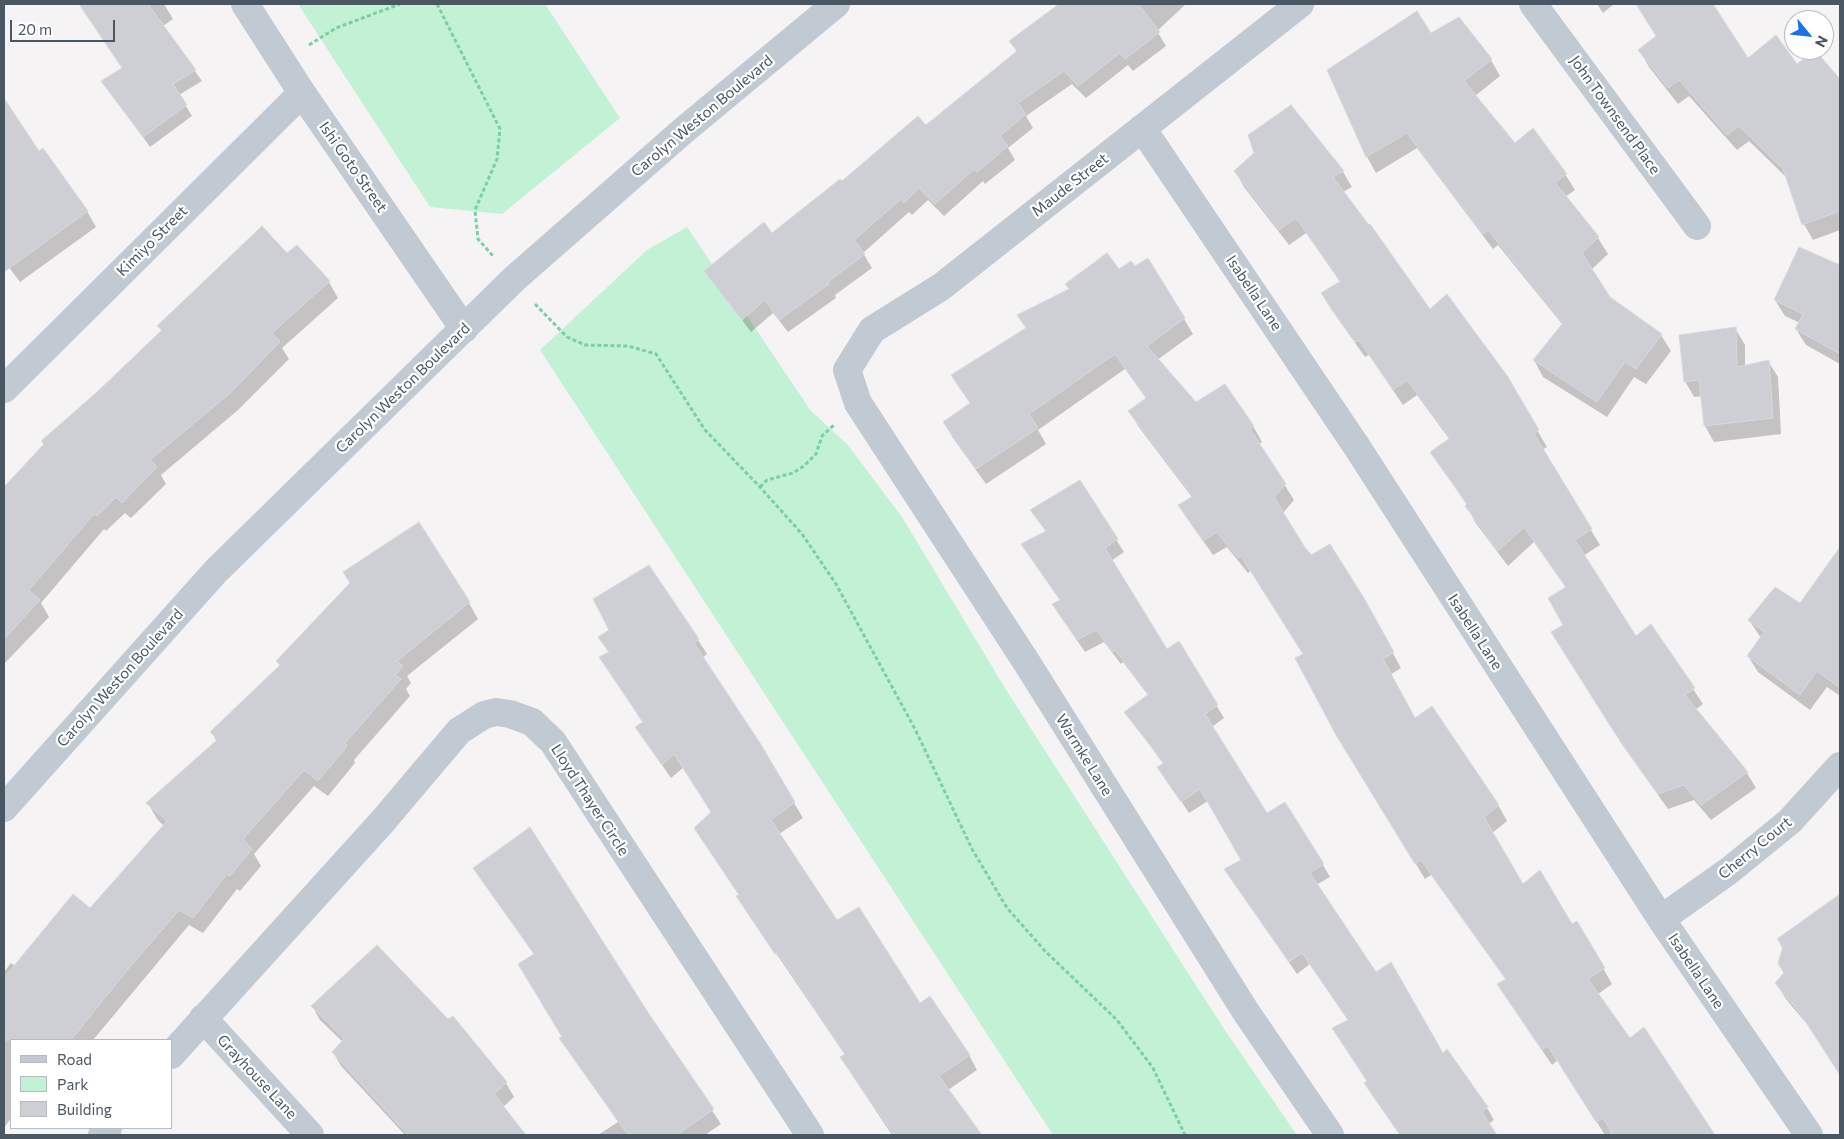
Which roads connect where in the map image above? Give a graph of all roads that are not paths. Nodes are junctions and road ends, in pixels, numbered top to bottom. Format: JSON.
{"nodes":[{"id":1,"x":245,"y":4,"type":"edge"},
{"id":2,"x":836,"y":4,"type":"edge"},
{"id":3,"x":1300,"y":4,"type":"edge"},
{"id":4,"x":1533,"y":4,"type":"edge"},
{"id":5,"x":302,"y":94,"type":"junction"},
{"id":6,"x":1142,"y":128,"type":"junction"},
{"id":7,"x":1697,"y":226,"type":"dead end"},
{"id":8,"x":464,"y":329,"type":"junction"},
{"id":9,"x":847,"y":370,"type":"joint"},
{"id":10,"x":4,"y":389,"type":"edge"},
{"id":11,"x":1840,"y":766,"type":"edge"},
{"id":12,"x":4,"y":808,"type":"edge"},
{"id":13,"x":1661,"y":919,"type":"junction"},
{"id":14,"x":203,"y":1018,"type":"junction"},
{"id":15,"x":172,"y":1053,"type":"edge"},
{"id":16,"x":310,"y":1135,"type":"edge"},
{"id":17,"x":810,"y":1135,"type":"edge"},
{"id":18,"x":1330,"y":1135,"type":"edge"},
{"id":19,"x":1809,"y":1135,"type":"edge"}],
"edges":[{"from":1,"to":5,"type":"street","name":"Ishi Goto Street"},
{"from":2,"to":8,"type":"street","name":"Carolyn Weston Boulevard"},
{"from":3,"to":6,"type":"street","name":"Maude Street"},
{"from":4,"to":7,"type":"street","name":"John Townsend Place"},
{"from":5,"to":8,"type":"street","name":"Ishi Goto Street"},
{"from":5,"to":10,"type":"street","name":"Kimiyo Street"},
{"from":6,"to":9,"type":"street","name":"Maude Street"},
{"from":6,"to":13,"type":"street","name":"Isabella Lane"},
{"from":8,"to":12,"type":"street","name":"Carolyn Weston Boulevard"},
{"from":9,"to":18,"type":"street","name":"Warmke Lane"},
{"from":11,"to":13,"type":"street","name":"Cherry Court"},
{"from":13,"to":19,"type":"street","name":"Isabella Lane"},
{"from":14,"to":15,"type":"street","name":"Lloyd Thayer Circle"},
{"from":14,"to":16,"type":"street","name":"Grayhouse Lane"},
{"from":14,"to":17,"type":"street","name":"Lloyd Thayer Circle"}]}
